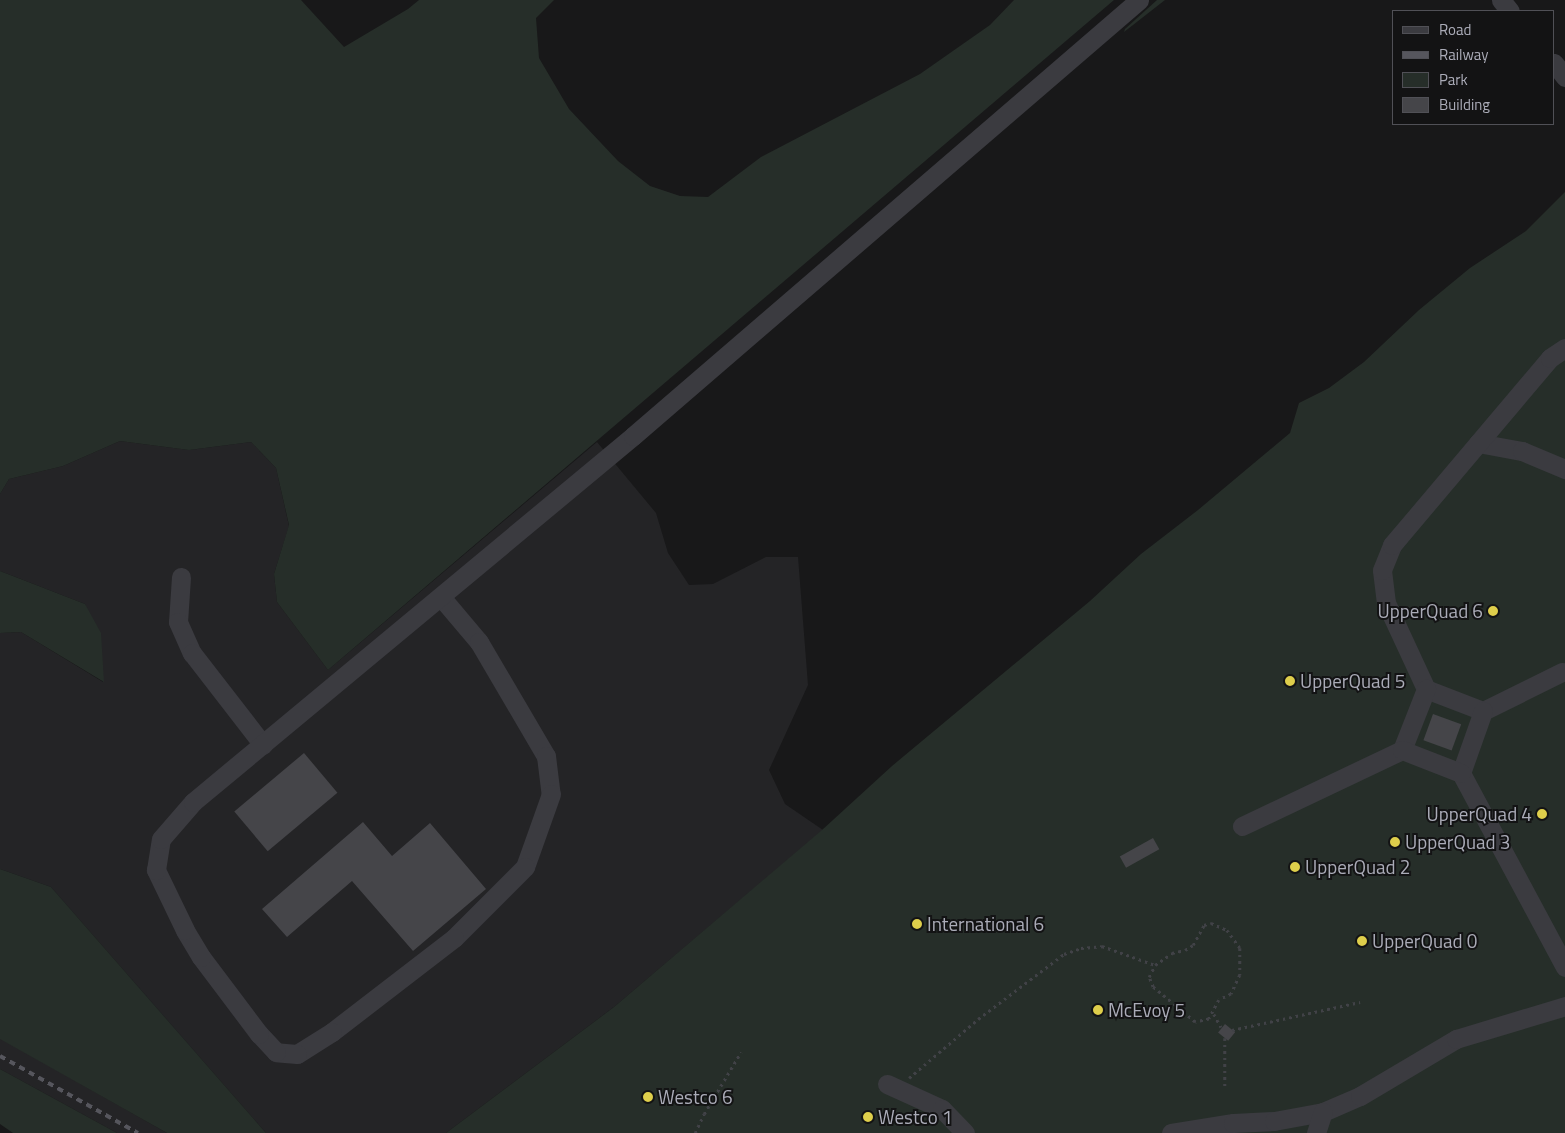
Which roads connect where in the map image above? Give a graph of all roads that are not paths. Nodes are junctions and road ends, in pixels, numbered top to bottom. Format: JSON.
{"nodes":[{"id":1,"x":1139,"y":0,"type":"edge"},
{"id":2,"x":1500,"y":0,"type":"edge"},
{"id":3,"x":1509,"y":10,"type":"edge"},
{"id":4,"x":1555,"y":64,"type":"edge"},
{"id":5,"x":1565,"y":77,"type":"edge"},
{"id":6,"x":1558,"y":345,"type":"edge"},
{"id":7,"x":1478,"y":443,"type":"junction"},
{"id":8,"x":1565,"y":468,"type":"edge"},
{"id":9,"x":181,"y":577,"type":"dead end"},
{"id":10,"x":441,"y":597,"type":"junction"},
{"id":11,"x":1562,"y":672,"type":"dead end"},
{"id":12,"x":1426,"y":689,"type":"junction"},
{"id":13,"x":1483,"y":711,"type":"junction"},
{"id":14,"x":263,"y":745,"type":"junction"},
{"id":15,"x":1402,"y":750,"type":"junction"},
{"id":16,"x":1461,"y":773,"type":"junction"},
{"id":17,"x":1242,"y":826,"type":"dead end"},
{"id":18,"x":1565,"y":967,"type":"edge"},
{"id":19,"x":1565,"y":1006,"type":"edge"},
{"id":20,"x":892,"y":1086,"type":"road end"},
{"id":21,"x":1323,"y":1112,"type":"junction"},
{"id":22,"x":965,"y":1133,"type":"edge"},
{"id":23,"x":1171,"y":1133,"type":"edge"},
{"id":24,"x":1316,"y":1133,"type":"edge"}],
"edges":[{"from":1,"to":10,"type":"street"},
{"from":2,"to":3,"type":"street"},
{"from":4,"to":5,"type":"street"},
{"from":6,"to":7,"type":"street"},
{"from":7,"to":8,"type":"street"},
{"from":7,"to":12,"type":"street"},
{"from":9,"to":14,"type":"street"},
{"from":10,"to":14,"type":"street"},
{"from":10,"to":14,"type":"street"},
{"from":11,"to":13,"type":"street"},
{"from":12,"to":13,"type":"street"},
{"from":12,"to":15,"type":"street"},
{"from":13,"to":16,"type":"street"},
{"from":15,"to":16,"type":"street"},
{"from":15,"to":17,"type":"street"},
{"from":16,"to":18,"type":"street"},
{"from":19,"to":21,"type":"street"},
{"from":20,"to":22,"type":"street"},
{"from":21,"to":23,"type":"street"},
{"from":21,"to":24,"type":"street"}]}
